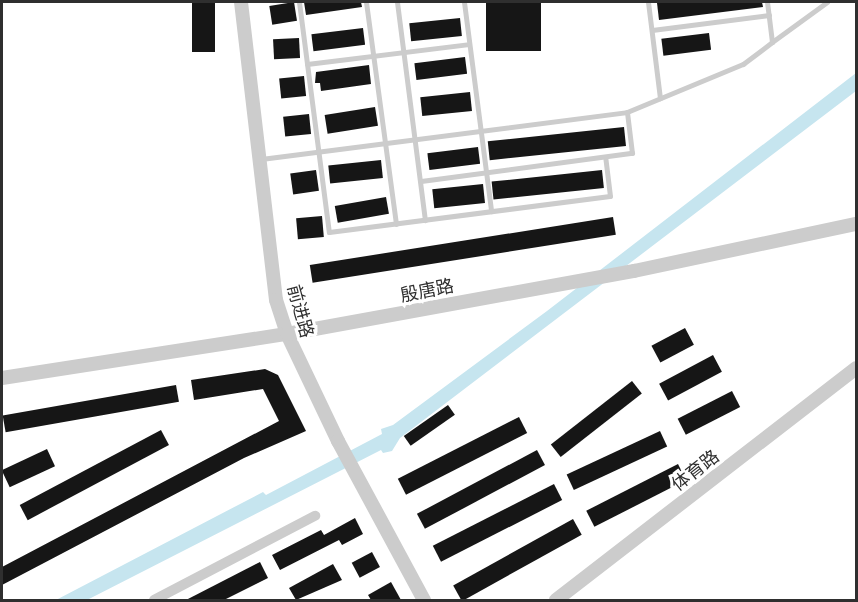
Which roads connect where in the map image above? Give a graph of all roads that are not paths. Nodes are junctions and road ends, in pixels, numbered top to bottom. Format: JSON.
{"nodes":[{"id":1,"x":241,"y":2,"type":"edge"},
{"id":2,"x":299,"y":2,"type":"edge"},
{"id":3,"x":366,"y":2,"type":"edge"},
{"id":4,"x":397,"y":2,"type":"edge"},
{"id":5,"x":464,"y":2,"type":"edge"},
{"id":6,"x":648,"y":2,"type":"edge"},
{"id":7,"x":767,"y":2,"type":"edge"},
{"id":8,"x":827,"y":2,"type":"edge"},
{"id":9,"x":769,"y":15,"type":"junction"},
{"id":10,"x":652,"y":30,"type":"junction"},
{"id":11,"x":772,"y":42,"type":"junction"},
{"id":12,"x":469,"y":44,"type":"junction"},
{"id":13,"x":404,"y":52,"type":"junction"},
{"id":14,"x":373,"y":56,"type":"junction"},
{"id":15,"x":307,"y":64,"type":"junction"},
{"id":16,"x":660,"y":98,"type":"junction"},
{"id":17,"x":627,"y":112,"type":"junction"},
{"id":18,"x":480,"y":131,"type":"junction"},
{"id":19,"x":416,"y":139,"type":"junction"},
{"id":20,"x":385,"y":143,"type":"junction"},
{"id":21,"x":318,"y":152,"type":"junction"},
{"id":22,"x":605,"y":157,"type":"junction"},
{"id":23,"x":258,"y":160,"type":"junction"},
{"id":24,"x":486,"y":173,"type":"junction"},
{"id":25,"x":421,"y":181,"type":"junction"},
{"id":26,"x":491,"y":212,"type":"junction"},
{"id":27,"x":425,"y":220,"type":"junction"},
{"id":28,"x":396,"y":224,"type":"junction"},
{"id":29,"x":856,"y":224,"type":"edge"},
{"id":30,"x":286,"y":334,"type":"junction"},
{"id":31,"x":856,"y":368,"type":"edge"},
{"id":32,"x":2,"y":378,"type":"edge"},
{"id":33,"x":315,"y":516,"type":"dead end"},
{"id":34,"x":154,"y":600,"type":"edge"},
{"id":35,"x":424,"y":600,"type":"edge"},
{"id":36,"x":556,"y":600,"type":"edge"}],
"edges":[{"from":1,"to":23,"type":"street","name":"前进路"},
{"from":2,"to":15,"type":"lane"},
{"from":3,"to":14,"type":"lane"},
{"from":4,"to":13,"type":"lane"},
{"from":5,"to":12,"type":"lane"},
{"from":6,"to":10,"type":"lane"},
{"from":7,"to":9,"type":"lane"},
{"from":8,"to":11,"type":"lane"},
{"from":9,"to":10,"type":"lane"},
{"from":9,"to":11,"type":"lane"},
{"from":10,"to":16,"type":"lane"},
{"from":11,"to":16,"type":"lane"},
{"from":12,"to":13,"type":"lane"},
{"from":12,"to":18,"type":"lane"},
{"from":13,"to":14,"type":"lane"},
{"from":13,"to":19,"type":"lane"},
{"from":14,"to":15,"type":"lane"},
{"from":14,"to":20,"type":"lane"},
{"from":15,"to":21,"type":"lane"},
{"from":16,"to":17,"type":"lane"},
{"from":17,"to":18,"type":"lane"},
{"from":17,"to":22,"type":"lane"},
{"from":18,"to":19,"type":"lane"},
{"from":18,"to":24,"type":"lane"},
{"from":19,"to":20,"type":"lane"},
{"from":19,"to":25,"type":"lane"},
{"from":20,"to":21,"type":"lane"},
{"from":20,"to":28,"type":"lane"},
{"from":21,"to":23,"type":"lane"},
{"from":21,"to":28,"type":"lane"},
{"from":22,"to":24,"type":"lane"},
{"from":22,"to":26,"type":"lane"},
{"from":23,"to":30,"type":"street","name":"前进路"},
{"from":24,"to":25,"type":"lane"},
{"from":24,"to":26,"type":"lane"},
{"from":25,"to":27,"type":"lane"},
{"from":26,"to":27,"type":"lane"},
{"from":27,"to":28,"type":"lane"},
{"from":29,"to":30,"type":"street","name":"殷唐路"},
{"from":30,"to":32,"type":"street","name":"殷唐路"},
{"from":30,"to":35,"type":"street","name":"前进路"},
{"from":31,"to":36,"type":"street","name":"体育路"},
{"from":33,"to":34,"type":"street"}]}
